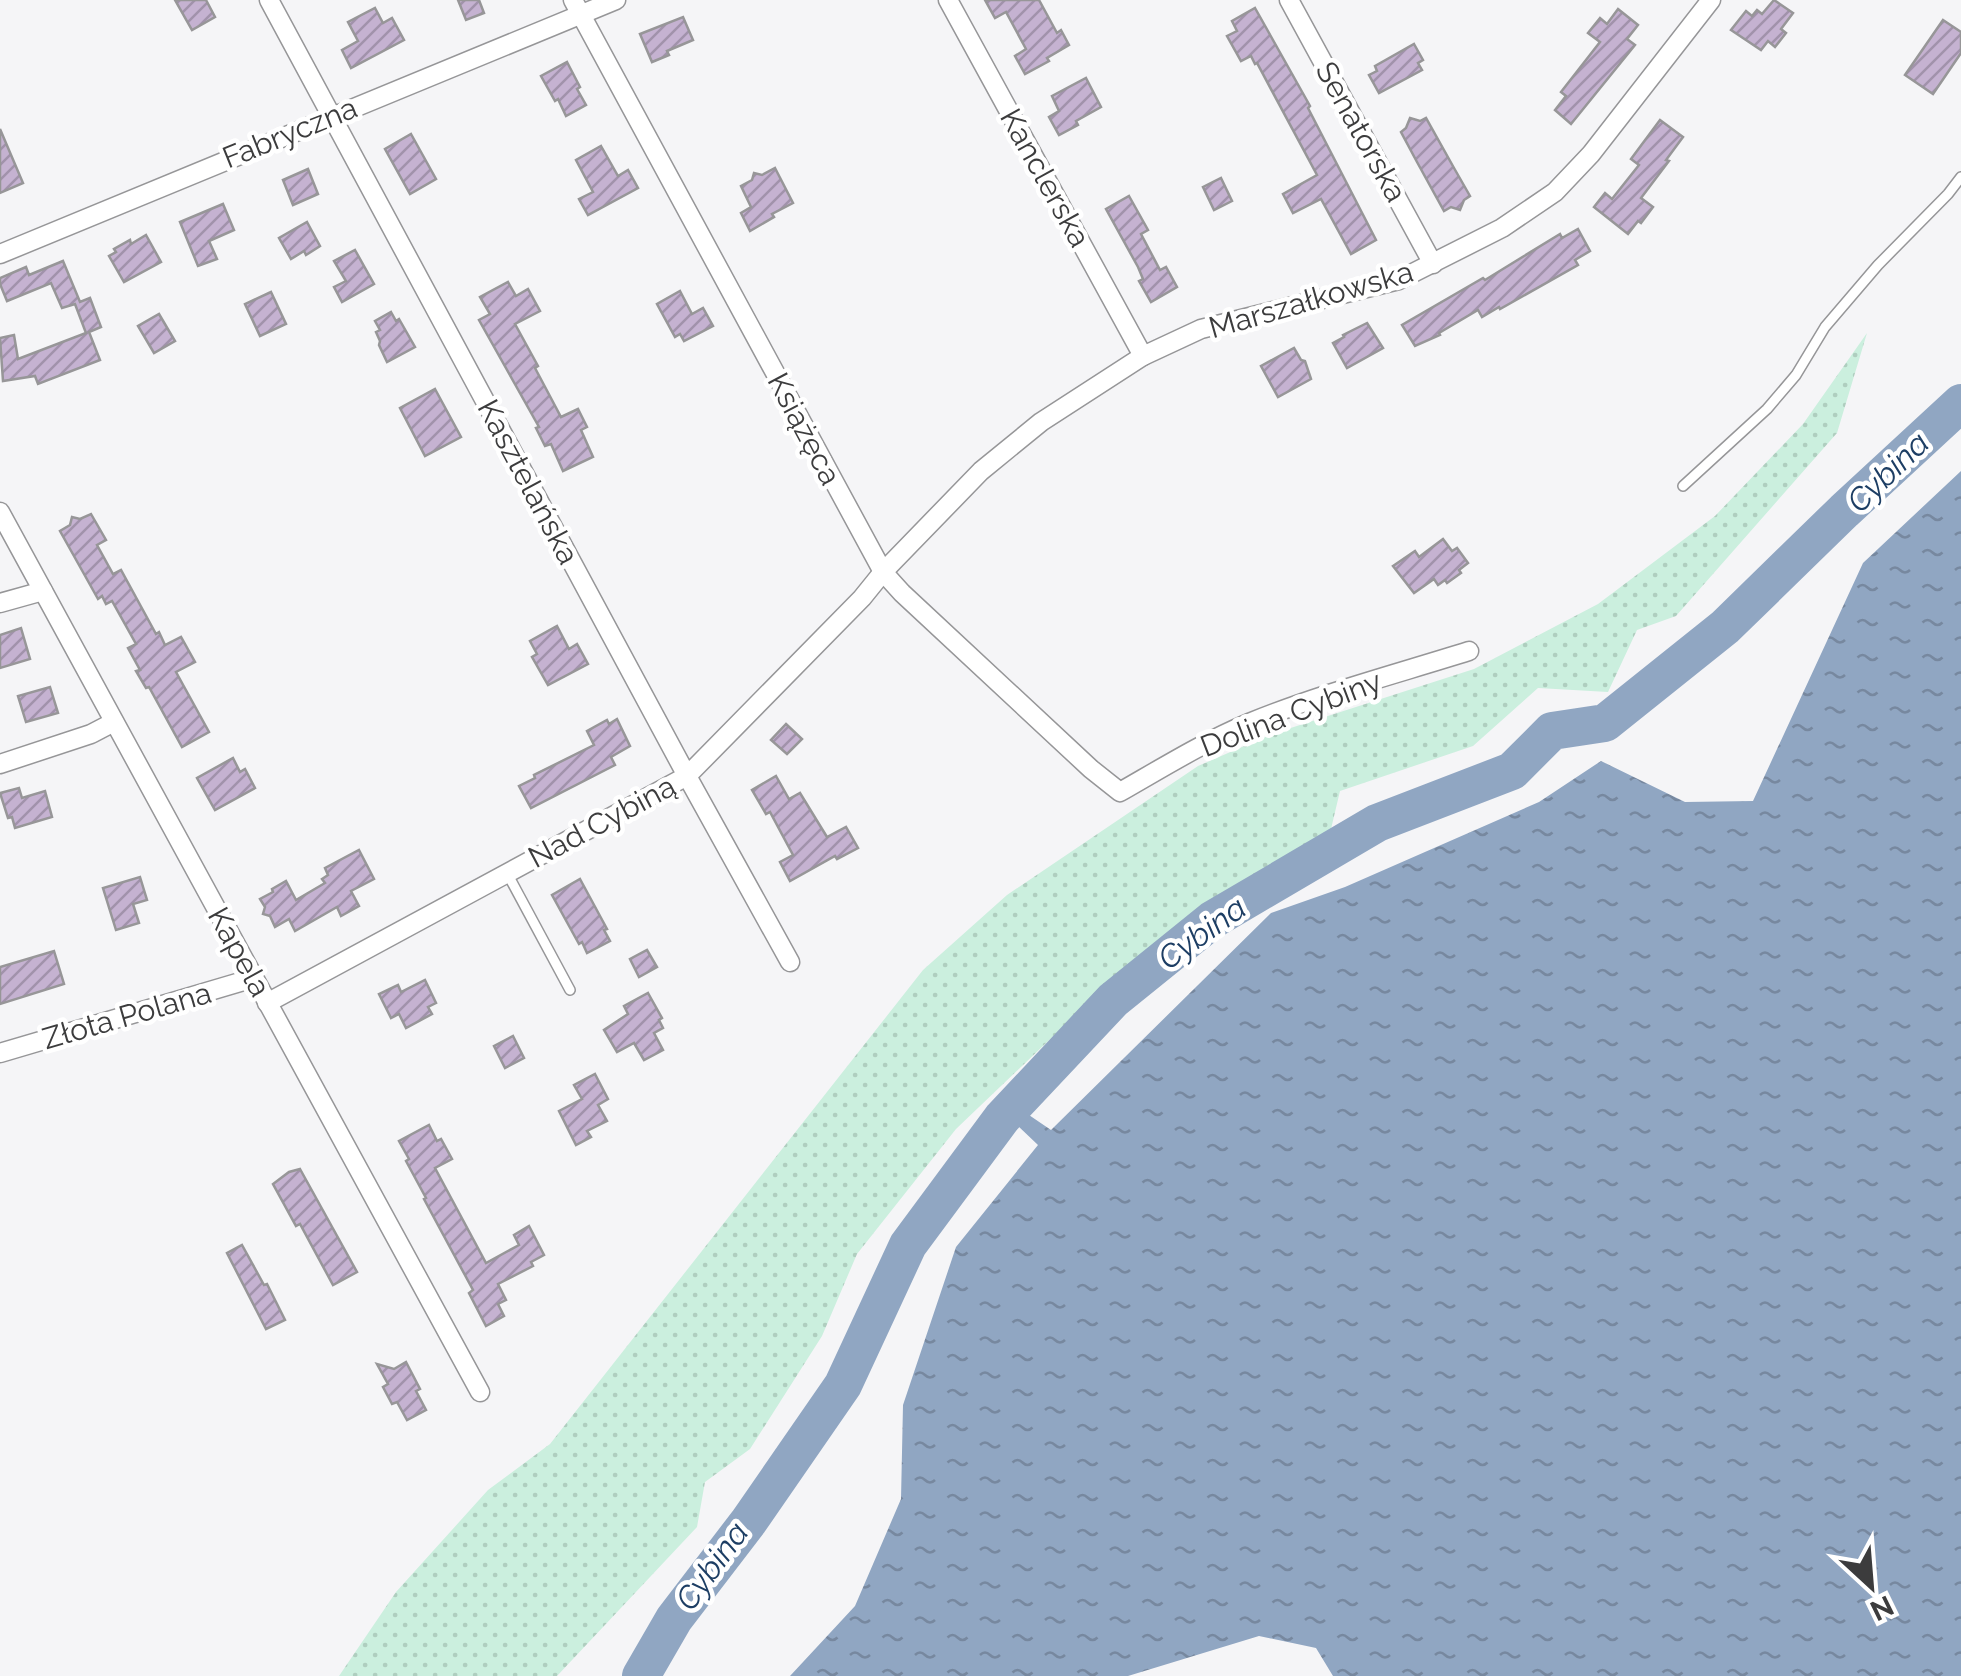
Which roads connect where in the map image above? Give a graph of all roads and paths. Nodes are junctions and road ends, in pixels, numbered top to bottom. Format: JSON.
{"nodes":[{"id":1,"x":269,"y":0,"type":"edge"},
{"id":2,"x":616,"y":0,"type":"edge"},
{"id":3,"x":948,"y":0,"type":"edge"},
{"id":4,"x":1289,"y":0,"type":"edge"},
{"id":5,"x":1710,"y":0,"type":"edge"},
{"id":6,"x":577,"y":7,"type":"edge"},
{"id":7,"x":330,"y":116,"type":"junction"},
{"id":8,"x":1961,"y":177,"type":"edge"},
{"id":9,"x":0,"y":254,"type":"edge"},
{"id":10,"x":1433,"y":264,"type":"junction"},
{"id":11,"x":1142,"y":356,"type":"junction"},
{"id":12,"x":1683,"y":486,"type":"dead end"},
{"id":13,"x":0,"y":512,"type":"edge"},
{"id":14,"x":883,"y":572,"type":"junction"},
{"id":15,"x":43,"y":591,"type":"junction"},
{"id":16,"x":0,"y":604,"type":"edge"},
{"id":17,"x":1469,"y":651,"type":"dead end"},
{"id":18,"x":114,"y":722,"type":"junction"},
{"id":19,"x":0,"y":764,"type":"edge"},
{"id":20,"x":688,"y":776,"type":"junction"},
{"id":21,"x":1120,"y":792,"type":"joint"},
{"id":22,"x":507,"y":873,"type":"junction"},
{"id":23,"x":790,"y":962,"type":"dead end"},
{"id":24,"x":254,"y":978,"type":"junction"},
{"id":25,"x":570,"y":990,"type":"dead end"},
{"id":26,"x":267,"y":1003,"type":"junction"},
{"id":27,"x":0,"y":1053,"type":"edge"},
{"id":28,"x":480,"y":1392,"type":"dead end"}],
"edges":[{"from":1,"to":7,"type":"street","name":"Kasztelańska"},
{"from":2,"to":6,"type":"street","name":"Fabryczna"},
{"from":3,"to":11,"type":"street","name":"Kanclerska"},
{"from":4,"to":10,"type":"street","name":"Senatorska"},
{"from":5,"to":10,"type":"street","name":"Marszałkowska"},
{"from":6,"to":7,"type":"street","name":"Fabryczna"},
{"from":6,"to":14,"type":"street","name":"Książęca"},
{"from":7,"to":9,"type":"street","name":"Fabryczna"},
{"from":7,"to":20,"type":"street","name":"Kasztelańska"},
{"from":8,"to":12,"type":"lane"},
{"from":10,"to":11,"type":"street","name":"Marszałkowska"},
{"from":11,"to":14,"type":"street","name":"Marszałkowska"},
{"from":13,"to":15,"type":"street","name":"Kapela"},
{"from":14,"to":20,"type":"street","name":"Nad Cybiną"},
{"from":14,"to":21,"type":"street","name":"Książęca"},
{"from":15,"to":16,"type":"street"},
{"from":15,"to":18,"type":"street","name":"Kapela"},
{"from":17,"to":21,"type":"street","name":"Dolina Cybiny"},
{"from":18,"to":19,"type":"street"},
{"from":18,"to":24,"type":"street","name":"Kapela"},
{"from":20,"to":22,"type":"street","name":"Nad Cybiną"},
{"from":20,"to":23,"type":"street","name":"Kasztelańska"},
{"from":22,"to":25,"type":"lane"},
{"from":22,"to":26,"type":"street","name":"Nad Cybiną"},
{"from":24,"to":26,"type":"street","name":"Kapela"},
{"from":24,"to":27,"type":"street","name":"Złota Polana"},
{"from":26,"to":28,"type":"street","name":"Kapela"}]}
